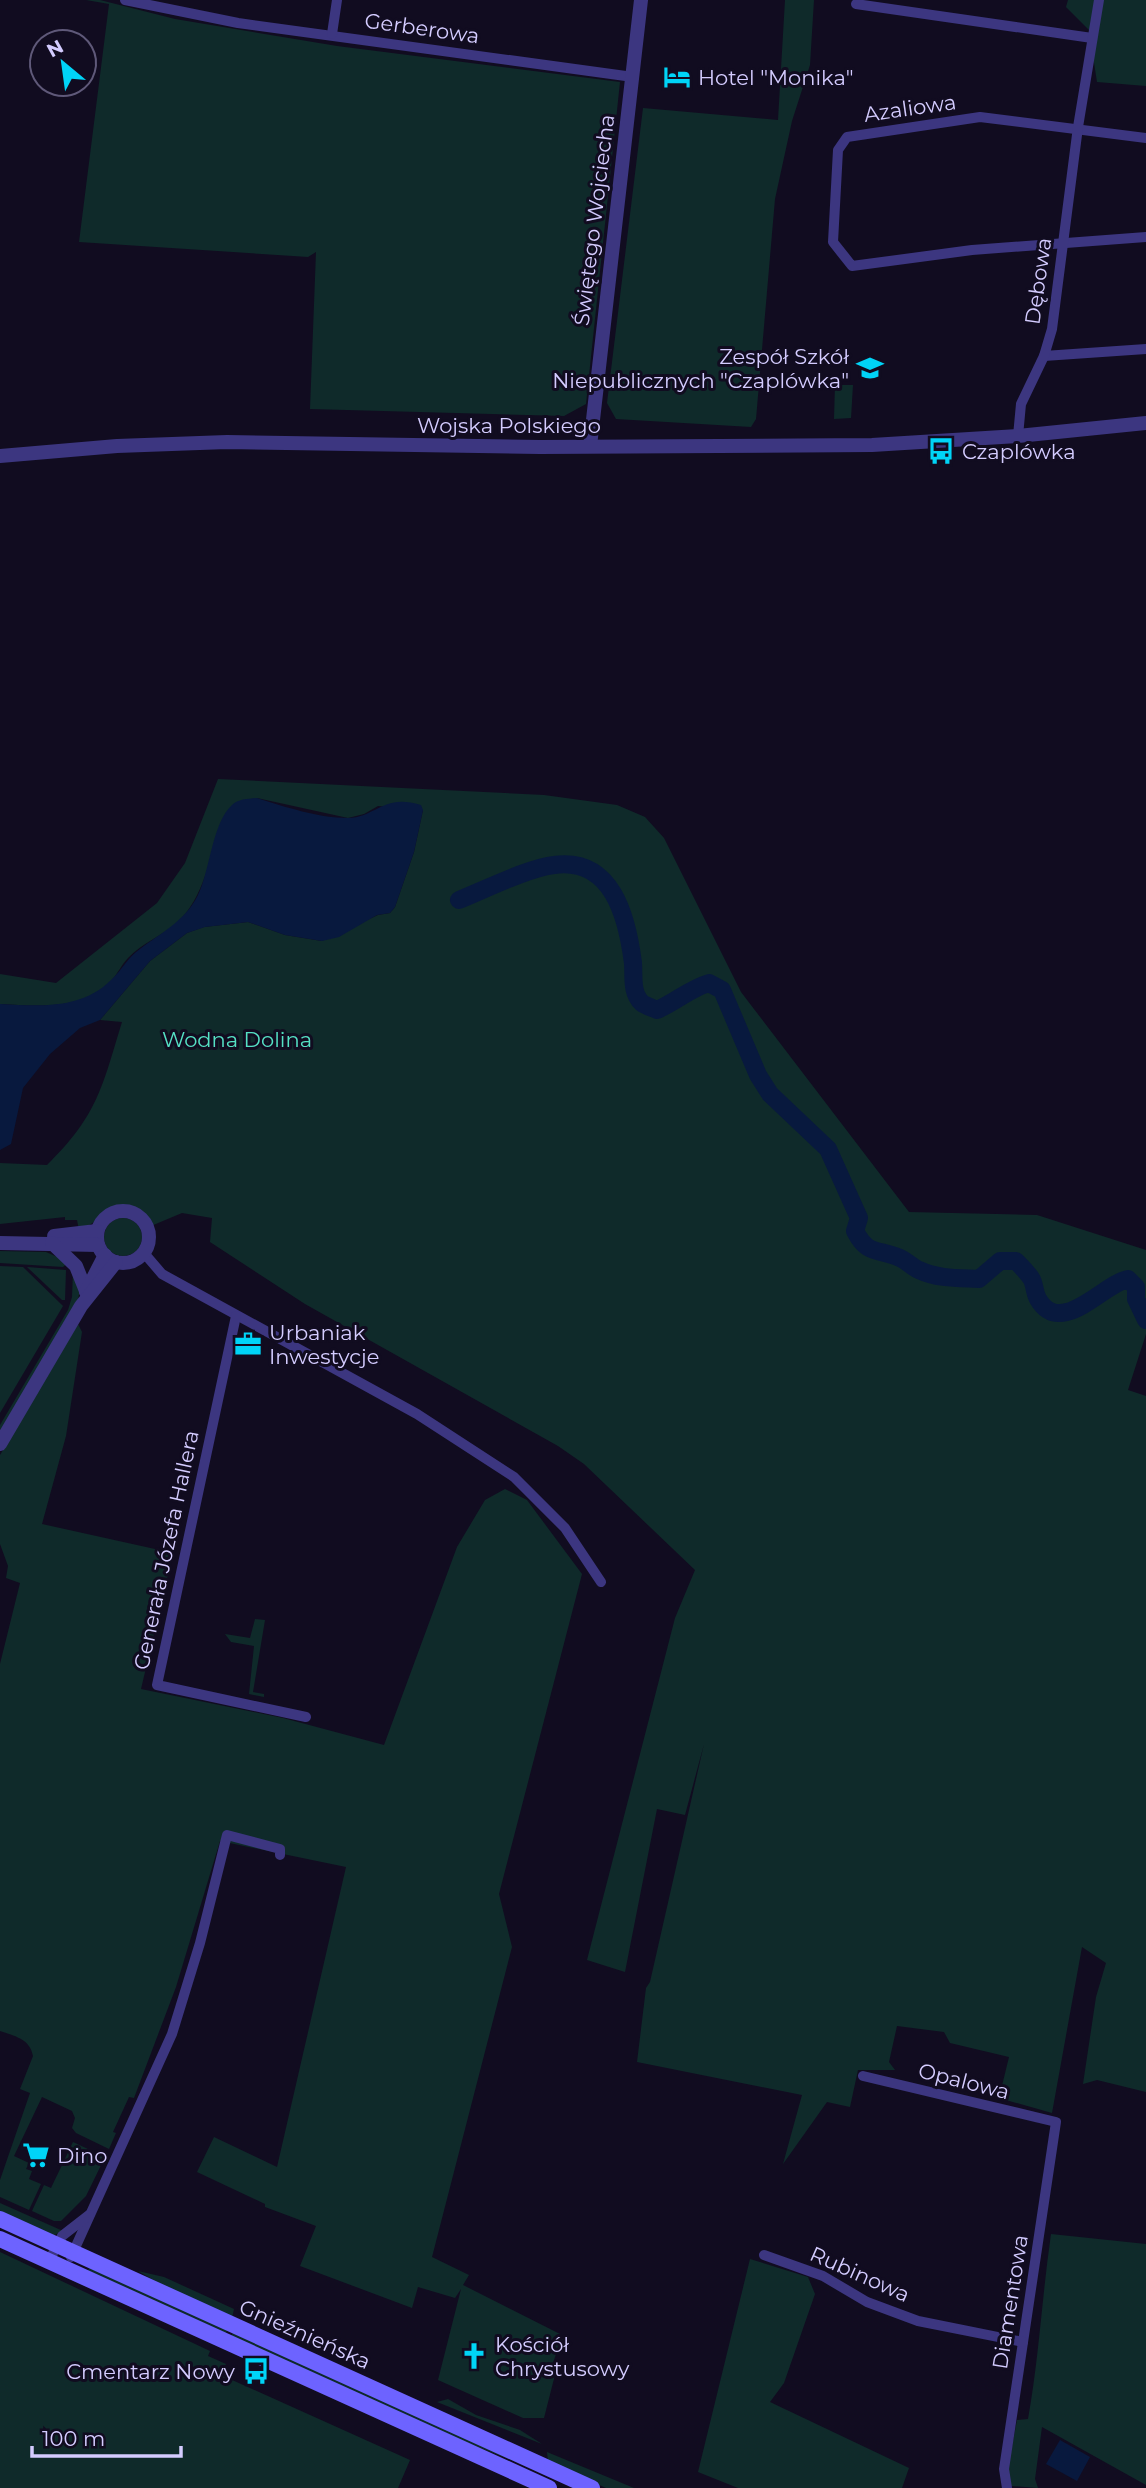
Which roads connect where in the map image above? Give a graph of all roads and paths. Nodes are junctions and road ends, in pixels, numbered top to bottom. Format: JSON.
{"nodes":[{"id":1,"x":125,"y":0,"type":"edge"},
{"id":2,"x":337,"y":0,"type":"edge"},
{"id":3,"x":640,"y":0,"type":"edge"},
{"id":4,"x":1099,"y":0,"type":"edge"},
{"id":5,"x":856,"y":4,"type":"dead end"},
{"id":6,"x":332,"y":34,"type":"junction"},
{"id":7,"x":1093,"y":38,"type":"junction"},
{"id":8,"x":633,"y":77,"type":"junction"},
{"id":9,"x":1077,"y":127,"type":"junction"},
{"id":10,"x":1146,"y":138,"type":"edge"},
{"id":11,"x":1146,"y":237,"type":"edge"},
{"id":12,"x":1063,"y":244,"type":"junction"},
{"id":13,"x":1146,"y":348,"type":"edge"},
{"id":14,"x":1044,"y":356,"type":"junction"},
{"id":15,"x":1146,"y":423,"type":"edge"},
{"id":16,"x":1018,"y":436,"type":"junction"},
{"id":17,"x":590,"y":446,"type":"junction"},
{"id":18,"x":0,"y":456,"type":"edge"},
{"id":19,"x":0,"y":1243,"type":"edge"},
{"id":20,"x":52,"y":1243,"type":"junction"},
{"id":21,"x":104,"y":1249,"type":"junction"},
{"id":22,"x":144,"y":1253,"type":"junction"},
{"id":23,"x":86,"y":1291,"type":"junction"},
{"id":24,"x":81,"y":1306,"type":"junction"},
{"id":25,"x":236,"y":1316,"type":"junction"},
{"id":26,"x":0,"y":1444,"type":"edge"},
{"id":27,"x":601,"y":1582,"type":"dead end"},
{"id":28,"x":306,"y":1717,"type":"dead end"},
{"id":29,"x":280,"y":1855,"type":"dead end"},
{"id":30,"x":863,"y":2076,"type":"dead end"},
{"id":31,"x":1056,"y":2122,"type":"joint"},
{"id":32,"x":91,"y":2214,"type":"junction"},
{"id":33,"x":0,"y":2219,"type":"edge"},
{"id":34,"x":0,"y":2239,"type":"edge"},
{"id":35,"x":57,"y":2245,"type":"junction"},
{"id":36,"x":73,"y":2252,"type":"junction"},
{"id":37,"x":764,"y":2255,"type":"dead end"},
{"id":38,"x":49,"y":2261,"type":"junction"},
{"id":39,"x":66,"y":2269,"type":"junction"},
{"id":40,"x":1023,"y":2342,"type":"junction"},
{"id":41,"x":549,"y":2488,"type":"edge"},
{"id":42,"x":592,"y":2488,"type":"edge"},
{"id":43,"x":1007,"y":2488,"type":"edge"}],
"edges":[{"from":1,"to":6,"type":"street","name":"Gerberowa"},
{"from":2,"to":6,"type":"street"},
{"from":3,"to":8,"type":"street","name":"Świętego Wojciecha"},
{"from":4,"to":7,"type":"street","name":"Dębowa"},
{"from":5,"to":7,"type":"street"},
{"from":6,"to":8,"type":"street","name":"Gerberowa"},
{"from":7,"to":9,"type":"street","name":"Dębowa"},
{"from":8,"to":17,"type":"street","name":"Świętego Wojciecha"},
{"from":9,"to":10,"type":"street"},
{"from":9,"to":12,"type":"street","name":"Dębowa"},
{"from":9,"to":12,"type":"street","name":"Azaliowa"},
{"from":11,"to":12,"type":"street"},
{"from":12,"to":14,"type":"street","name":"Dębowa"},
{"from":13,"to":14,"type":"street"},
{"from":14,"to":16,"type":"street","name":"Dębowa"},
{"from":15,"to":16,"type":"street","name":"Wojska Polskiego"},
{"from":16,"to":17,"type":"street","name":"Wojska Polskiego"},
{"from":17,"to":18,"type":"street","name":"Wojska Polskiego"},
{"from":19,"to":20,"type":"street"},
{"from":19,"to":21,"type":"street"},
{"from":20,"to":21,"type":"street"},
{"from":20,"to":23,"type":"street"},
{"from":21,"to":22,"type":"street"},
{"from":21,"to":22,"type":"street"},
{"from":21,"to":23,"type":"street"},
{"from":21,"to":24,"type":"street"},
{"from":22,"to":25,"type":"street"},
{"from":23,"to":24,"type":"street"},
{"from":24,"to":26,"type":"street"},
{"from":25,"to":27,"type":"street"},
{"from":25,"to":28,"type":"street","name":"Generała Józefa Hallera"},
{"from":29,"to":32,"type":"street"},
{"from":30,"to":31,"type":"street","name":"Opalowa"},
{"from":31,"to":40,"type":"street","name":"Diamentowa"},
{"from":32,"to":35,"type":"street"},
{"from":32,"to":36,"type":"street"},
{"from":33,"to":35,"type":"main road","name":"Gnieźnieńska"},
{"from":34,"to":38,"type":"main road","name":"Gnieźnieńska"},
{"from":35,"to":36,"type":"main road","name":"Gnieźnieńska"},
{"from":35,"to":38,"type":"street"},
{"from":36,"to":39,"type":"street"},
{"from":36,"to":42,"type":"main road","name":"Gnieźnieńska"},
{"from":37,"to":40,"type":"street","name":"Rubinowa"},
{"from":38,"to":39,"type":"main road","name":"Gnieźnieńska"},
{"from":39,"to":41,"type":"main road","name":"Gnieźnieńska"},
{"from":40,"to":43,"type":"street","name":"Diamentowa"}]}
